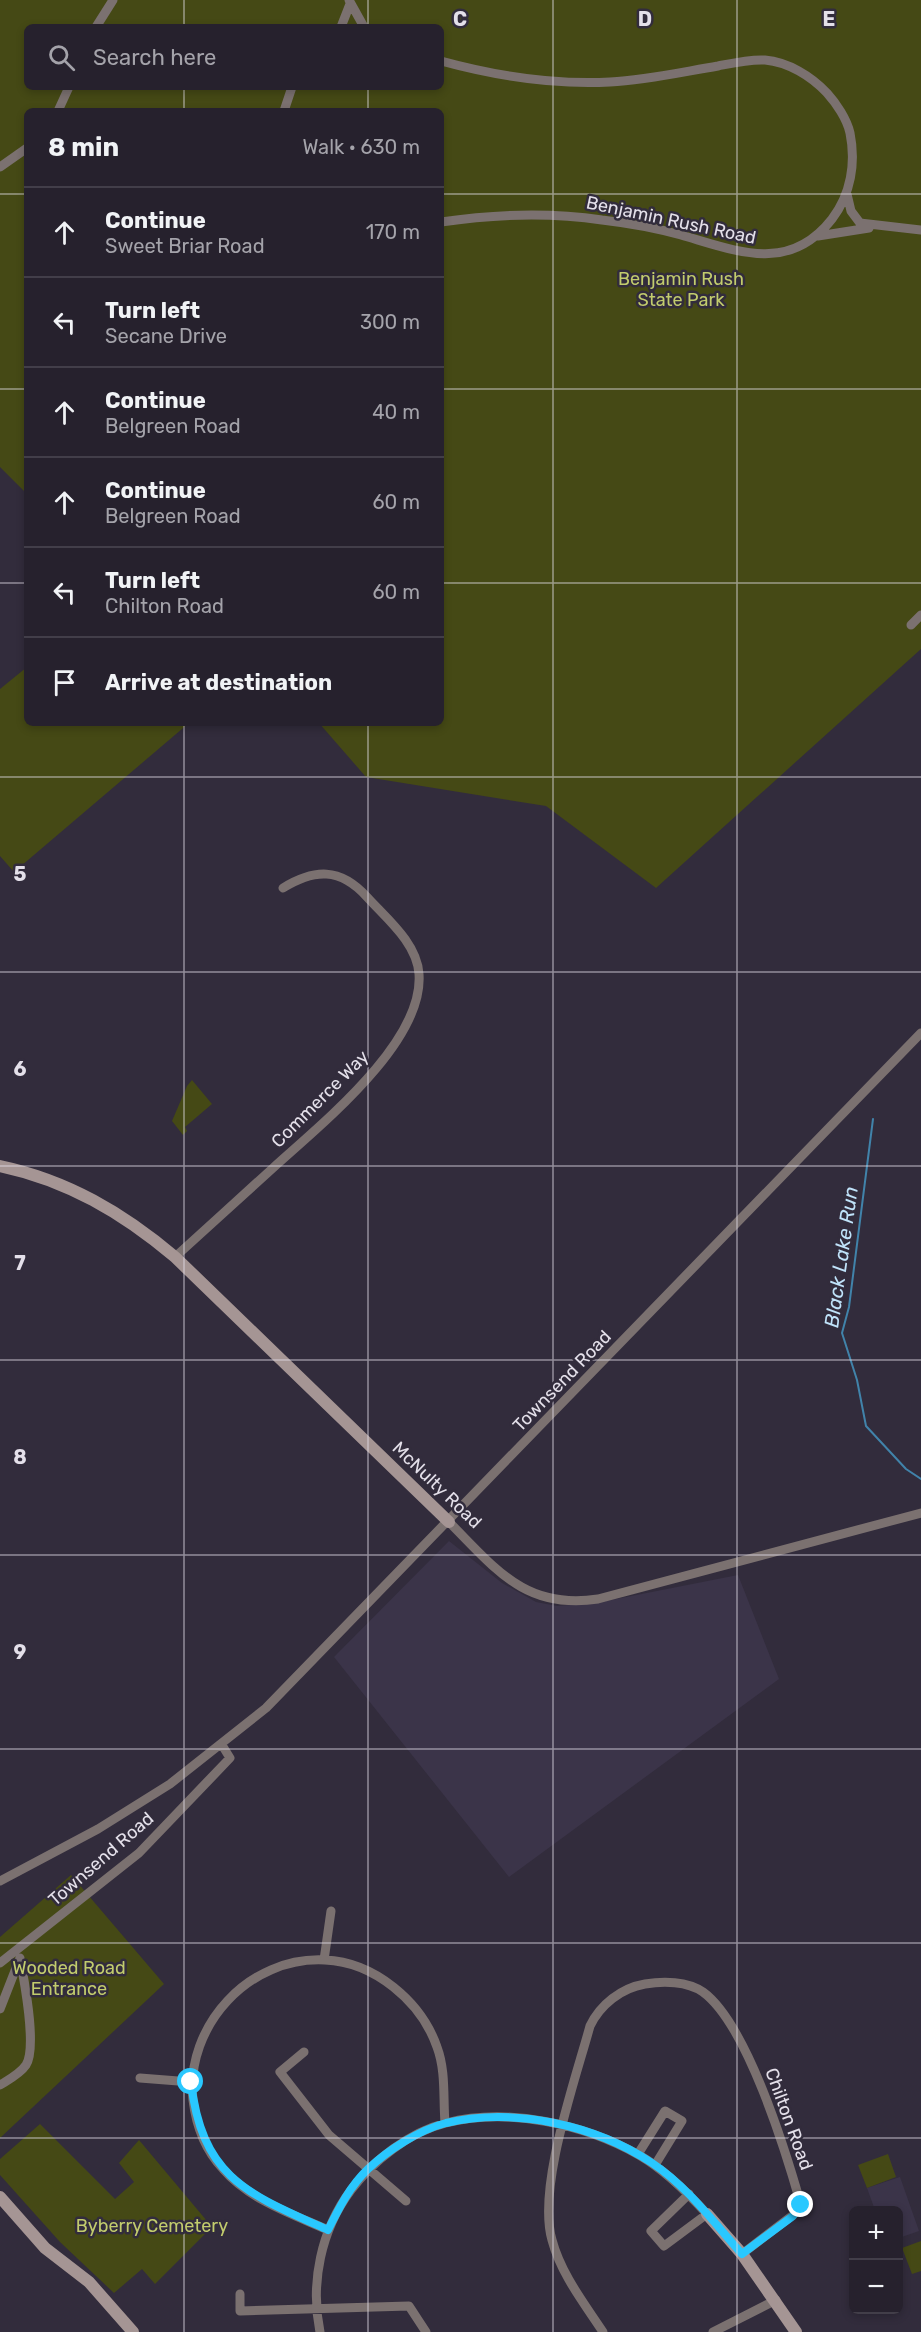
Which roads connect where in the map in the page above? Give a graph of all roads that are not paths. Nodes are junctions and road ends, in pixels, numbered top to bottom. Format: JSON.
{"nodes":[{"id":1,"x":113,"y":0,"type":"edge"},
{"id":2,"x":349,"y":2,"type":"edge"},
{"id":3,"x":98,"y":24,"type":"edge"},
{"id":4,"x":342,"y":24,"type":"edge"},
{"id":5,"x":362,"y":24,"type":"edge"},
{"id":6,"x":444,"y":62,"type":"edge"},
{"id":7,"x":68,"y":90,"type":"edge"},
{"id":8,"x":291,"y":90,"type":"edge"},
{"id":9,"x":59,"y":108,"type":"edge"},
{"id":10,"x":285,"y":108,"type":"edge"},
{"id":11,"x":24,"y":150,"type":"edge"},
{"id":12,"x":0,"y":167,"type":"edge"},
{"id":13,"x":847,"y":194,"type":"junction"},
{"id":14,"x":444,"y":222,"type":"edge"},
{"id":15,"x":875,"y":227,"type":"junction"},
{"id":16,"x":921,"y":230,"type":"edge"},
{"id":17,"x":819,"y":236,"type":"junction"},
{"id":18,"x":921,"y":615,"type":"edge"},
{"id":19,"x":911,"y":625,"type":"dead end"},
{"id":20,"x":283,"y":888,"type":"dead end"},
{"id":21,"x":921,"y":1033,"type":"edge"},
{"id":22,"x":0,"y":1166,"type":"edge"},
{"id":23,"x":175,"y":1257,"type":"junction"},
{"id":24,"x":921,"y":1513,"type":"edge"},
{"id":25,"x":449,"y":1522,"type":"junction"},
{"id":26,"x":222,"y":1745,"type":"junction"},
{"id":27,"x":0,"y":1881,"type":"edge"},
{"id":28,"x":331,"y":1911,"type":"dead end"},
{"id":29,"x":20,"y":1954,"type":"junction"},
{"id":30,"x":324,"y":1960,"type":"junction"},
{"id":31,"x":0,"y":1963,"type":"edge"},
{"id":32,"x":0,"y":2009,"type":"edge"},
{"id":33,"x":304,"y":2052,"type":"dead end"},
{"id":34,"x":140,"y":2078,"type":"dead end"},
{"id":35,"x":191,"y":2082,"type":"junction"},
{"id":36,"x":0,"y":2085,"type":"edge"},
{"id":37,"x":445,"y":2123,"type":"junction"},
{"id":38,"x":564,"y":2125,"type":"junction"},
{"id":39,"x":638,"y":2154,"type":"junction"},
{"id":40,"x":655,"y":2165,"type":"junction"},
{"id":41,"x":367,"y":2169,"type":"junction"},
{"id":42,"x":690,"y":2196,"type":"junction"},
{"id":43,"x":0,"y":2197,"type":"edge"},
{"id":44,"x":406,"y":2201,"type":"dead end"},
{"id":45,"x":707,"y":2214,"type":"junction"},
{"id":46,"x":328,"y":2230,"type":"junction"},
{"id":47,"x":742,"y":2254,"type":"junction"},
{"id":48,"x":240,"y":2294,"type":"dead end"},
{"id":49,"x":776,"y":2300,"type":"junction"},
{"id":50,"x":317,"y":2308,"type":"junction"},
{"id":51,"x":133,"y":2332,"type":"edge"},
{"id":52,"x":320,"y":2332,"type":"edge"},
{"id":53,"x":426,"y":2332,"type":"edge"},
{"id":54,"x":603,"y":2332,"type":"edge"},
{"id":55,"x":713,"y":2332,"type":"edge"},
{"id":56,"x":796,"y":2332,"type":"edge"}],
"edges":[{"from":1,"to":3,"type":"street"},
{"from":2,"to":4,"type":"street"},
{"from":2,"to":5,"type":"street"},
{"from":6,"to":13,"type":"street"},
{"from":7,"to":9,"type":"street"},
{"from":8,"to":10,"type":"street"},
{"from":11,"to":12,"type":"street"},
{"from":13,"to":15,"type":"street","name":"Benjamin Rush Road"},
{"from":13,"to":17,"type":"street"},
{"from":14,"to":17,"type":"street","name":"Benjamin Rush Road"},
{"from":15,"to":16,"type":"street","name":"Benjamin Rush Road"},
{"from":15,"to":17,"type":"street","name":"Benjamin Rush Road"},
{"from":18,"to":19,"type":"street"},
{"from":20,"to":23,"type":"street","name":"Commerce Way"},
{"from":21,"to":25,"type":"street","name":"Townsend Road"},
{"from":22,"to":23,"type":"street","name":"McNulty Road"},
{"from":23,"to":25,"type":"street","name":"McNulty Road"},
{"from":24,"to":25,"type":"street","name":"McNulty Road"},
{"from":25,"to":26,"type":"street","name":"Townsend Road"},
{"from":26,"to":27,"type":"street","name":"Townsend Road"},
{"from":26,"to":29,"type":"street","name":"Townsend Road"},
{"from":28,"to":30,"type":"street"},
{"from":29,"to":31,"type":"street","name":"Townsend Road"},
{"from":29,"to":32,"type":"street"},
{"from":29,"to":36,"type":"street"},
{"from":30,"to":35,"type":"street"},
{"from":30,"to":37,"type":"street"},
{"from":33,"to":41,"type":"street"},
{"from":34,"to":35,"type":"street"},
{"from":35,"to":46,"type":"street"},
{"from":37,"to":38,"type":"street"},
{"from":37,"to":41,"type":"street"},
{"from":38,"to":39,"type":"street"},
{"from":38,"to":47,"type":"street","name":"Chilton Road"},
{"from":38,"to":54,"type":"street"},
{"from":39,"to":40,"type":"street"},
{"from":39,"to":40,"type":"street"},
{"from":40,"to":42,"type":"street"},
{"from":41,"to":44,"type":"street"},
{"from":41,"to":46,"type":"street"},
{"from":42,"to":45,"type":"street"},
{"from":42,"to":45,"type":"street"},
{"from":43,"to":51,"type":"street"},
{"from":45,"to":47,"type":"street"},
{"from":46,"to":50,"type":"street"},
{"from":47,"to":49,"type":"street"},
{"from":48,"to":50,"type":"street"},
{"from":49,"to":55,"type":"street"},
{"from":49,"to":56,"type":"street"},
{"from":50,"to":52,"type":"street"},
{"from":50,"to":53,"type":"street"}]}
